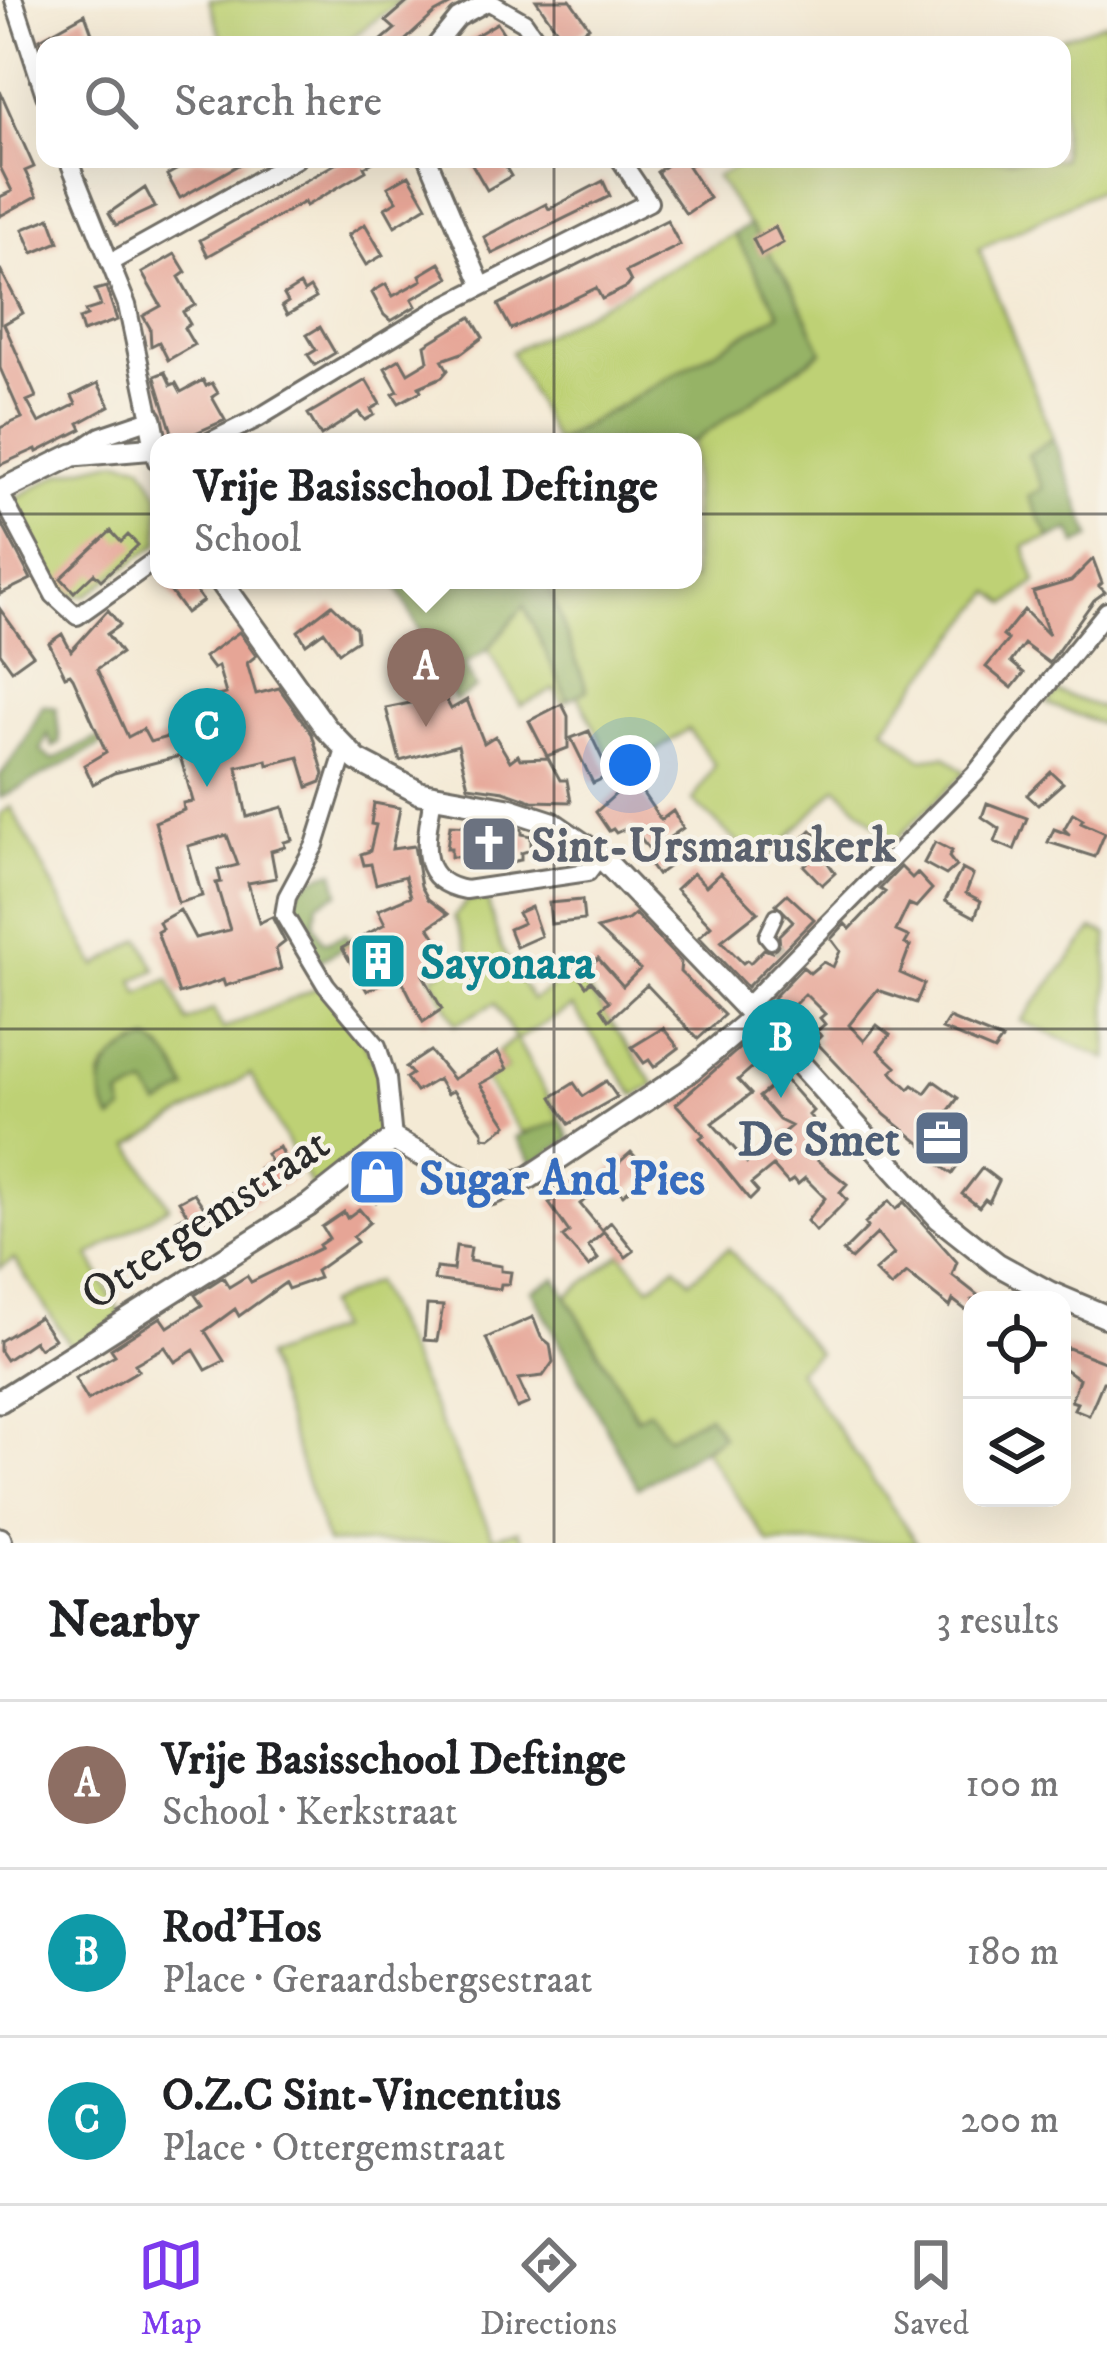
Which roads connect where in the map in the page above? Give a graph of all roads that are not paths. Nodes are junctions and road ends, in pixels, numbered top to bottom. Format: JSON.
{"nodes":[{"id":1,"x":14,"y":0,"type":"edge"},
{"id":2,"x":487,"y":1,"type":"edge"},
{"id":3,"x":443,"y":36,"type":"edge"},
{"id":4,"x":534,"y":36,"type":"edge"},
{"id":5,"x":36,"y":67,"type":"edge"},
{"id":6,"x":72,"y":168,"type":"edge"},
{"id":7,"x":280,"y":168,"type":"edge"},
{"id":8,"x":432,"y":168,"type":"edge"},
{"id":9,"x":626,"y":168,"type":"edge"},
{"id":10,"x":111,"y":262,"type":"junction"},
{"id":11,"x":482,"y":286,"type":"junction"},
{"id":12,"x":151,"y":419,"type":"junction"},
{"id":13,"x":154,"y":433,"type":"edge"},
{"id":14,"x":227,"y":433,"type":"edge"},
{"id":15,"x":73,"y":454,"type":"junction"},
{"id":16,"x":150,"y":454,"type":"edge"},
{"id":17,"x":0,"y":492,"type":"edge"},
{"id":18,"x":150,"y":565,"type":"edge"},
{"id":19,"x":227,"y":589,"type":"edge"},
{"id":20,"x":1107,"y":611,"type":"edge"},
{"id":21,"x":345,"y":750,"type":"junction"},
{"id":22,"x":433,"y":796,"type":"junction"},
{"id":23,"x":600,"y":856,"type":"junction"},
{"id":24,"x":776,"y":915,"type":"dead end"},
{"id":25,"x":772,"y":942,"type":"dead end"},
{"id":26,"x":750,"y":1011,"type":"junction"},
{"id":27,"x":393,"y":1139,"type":"junction"},
{"id":28,"x":1107,"y":1317,"type":"edge"},
{"id":29,"x":0,"y":1401,"type":"edge"}],
"edges":[{"from":1,"to":5,"type":"street"},
{"from":2,"to":3,"type":"street"},
{"from":2,"to":4,"type":"street"},
{"from":6,"to":10,"type":"street"},
{"from":7,"to":10,"type":"street"},
{"from":8,"to":11,"type":"street"},
{"from":9,"to":11,"type":"street"},
{"from":10,"to":12,"type":"street"},
{"from":11,"to":14,"type":"street"},
{"from":12,"to":13,"type":"street"},
{"from":12,"to":15,"type":"street"},
{"from":15,"to":16,"type":"street"},
{"from":15,"to":17,"type":"street"},
{"from":17,"to":18,"type":"street"},
{"from":19,"to":21,"type":"street"},
{"from":20,"to":26,"type":"street"},
{"from":21,"to":22,"type":"street"},
{"from":21,"to":27,"type":"street","name":"Ottergemstraat"},
{"from":22,"to":23,"type":"street"},
{"from":22,"to":23,"type":"street"},
{"from":23,"to":26,"type":"street"},
{"from":24,"to":25,"type":"street"},
{"from":26,"to":27,"type":"street","name":"Ottergemstraat"},
{"from":26,"to":28,"type":"street"},
{"from":27,"to":29,"type":"street","name":"Ottergemstraat"}]}
